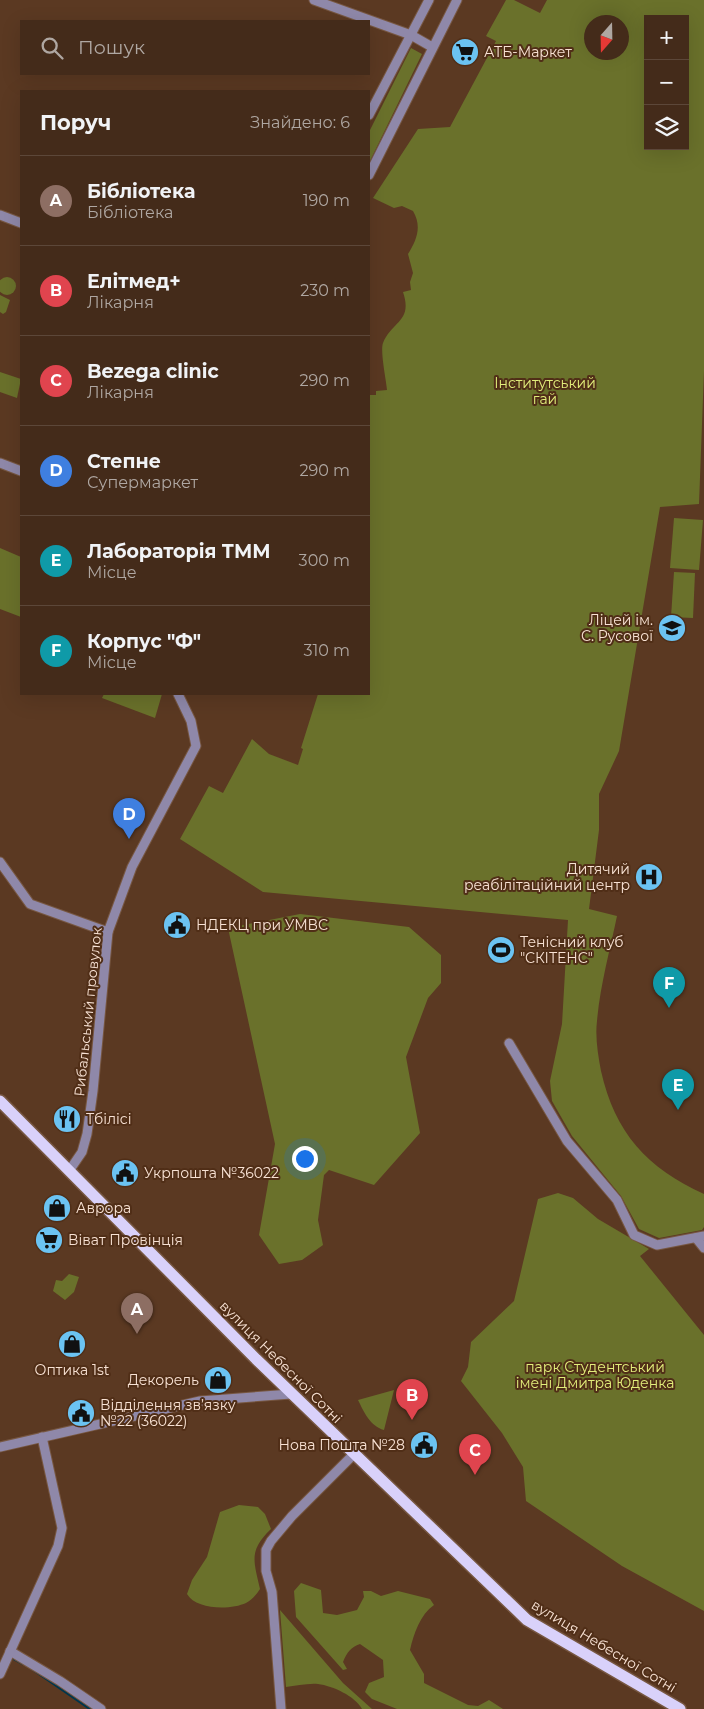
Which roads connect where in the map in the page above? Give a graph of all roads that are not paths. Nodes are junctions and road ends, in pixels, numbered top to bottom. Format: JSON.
{"nodes":[{"id":1,"x":314,"y":0,"type":"edge"},
{"id":2,"x":429,"y":0,"type":"edge"},
{"id":3,"x":456,"y":0,"type":"edge"},
{"id":4,"x":369,"y":20,"type":"edge"},
{"id":5,"x":370,"y":20,"type":"edge"},
{"id":6,"x":411,"y":35,"type":"junction"},
{"id":7,"x":432,"y":47,"type":"junction"},
{"id":8,"x":370,"y":113,"type":"edge"},
{"id":9,"x":370,"y":172,"type":"edge"},
{"id":10,"x":0,"y":215,"type":"edge"},
{"id":11,"x":20,"y":223,"type":"edge"},
{"id":12,"x":0,"y":463,"type":"edge"},
{"id":13,"x":20,"y":470,"type":"edge"},
{"id":14,"x":178,"y":695,"type":"edge"},
{"id":15,"x":0,"y":862,"type":"edge"},
{"id":16,"x":108,"y":932,"type":"junction"},
{"id":17,"x":509,"y":1043,"type":"dead end"},
{"id":18,"x":0,"y":1102,"type":"edge"},
{"id":19,"x":69,"y":1171,"type":"junction"},
{"id":20,"x":700,"y":1237,"type":"edge"},
{"id":21,"x":704,"y":1248,"type":"edge"},
{"id":22,"x":291,"y":1394,"type":"junction"},
{"id":23,"x":42,"y":1436,"type":"junction"},
{"id":24,"x":0,"y":1447,"type":"edge"},
{"id":25,"x":354,"y":1454,"type":"junction"},
{"id":26,"x":10,"y":1651,"type":"junction"},
{"id":27,"x":0,"y":1674,"type":"edge"},
{"id":28,"x":101,"y":1709,"type":"edge"},
{"id":29,"x":281,"y":1709,"type":"edge"},
{"id":30,"x":680,"y":1709,"type":"edge"}],
"edges":[{"from":1,"to":4,"type":"street"},
{"from":2,"to":6,"type":"street"},
{"from":3,"to":7,"type":"street"},
{"from":5,"to":6,"type":"street"},
{"from":6,"to":7,"type":"street"},
{"from":6,"to":8,"type":"street"},
{"from":7,"to":9,"type":"street"},
{"from":10,"to":11,"type":"street"},
{"from":12,"to":13,"type":"street"},
{"from":14,"to":16,"type":"street","name":"Рибальський провулок"},
{"from":15,"to":16,"type":"street"},
{"from":16,"to":19,"type":"street","name":"Рибальський провулок"},
{"from":17,"to":20,"type":"street"},
{"from":18,"to":19,"type":"main road","name":"вулиця Небесної Сотні"},
{"from":19,"to":22,"type":"main road","name":"вулиця Небесної Сотні"},
{"from":20,"to":21,"type":"street"},
{"from":22,"to":23,"type":"street"},
{"from":22,"to":25,"type":"main road","name":"вулиця Небесної Сотні"},
{"from":23,"to":24,"type":"street"},
{"from":23,"to":26,"type":"street"},
{"from":25,"to":29,"type":"street"},
{"from":25,"to":30,"type":"main road","name":"вулиця Небесної Сотні"},
{"from":26,"to":27,"type":"street"},
{"from":26,"to":28,"type":"street"}]}
